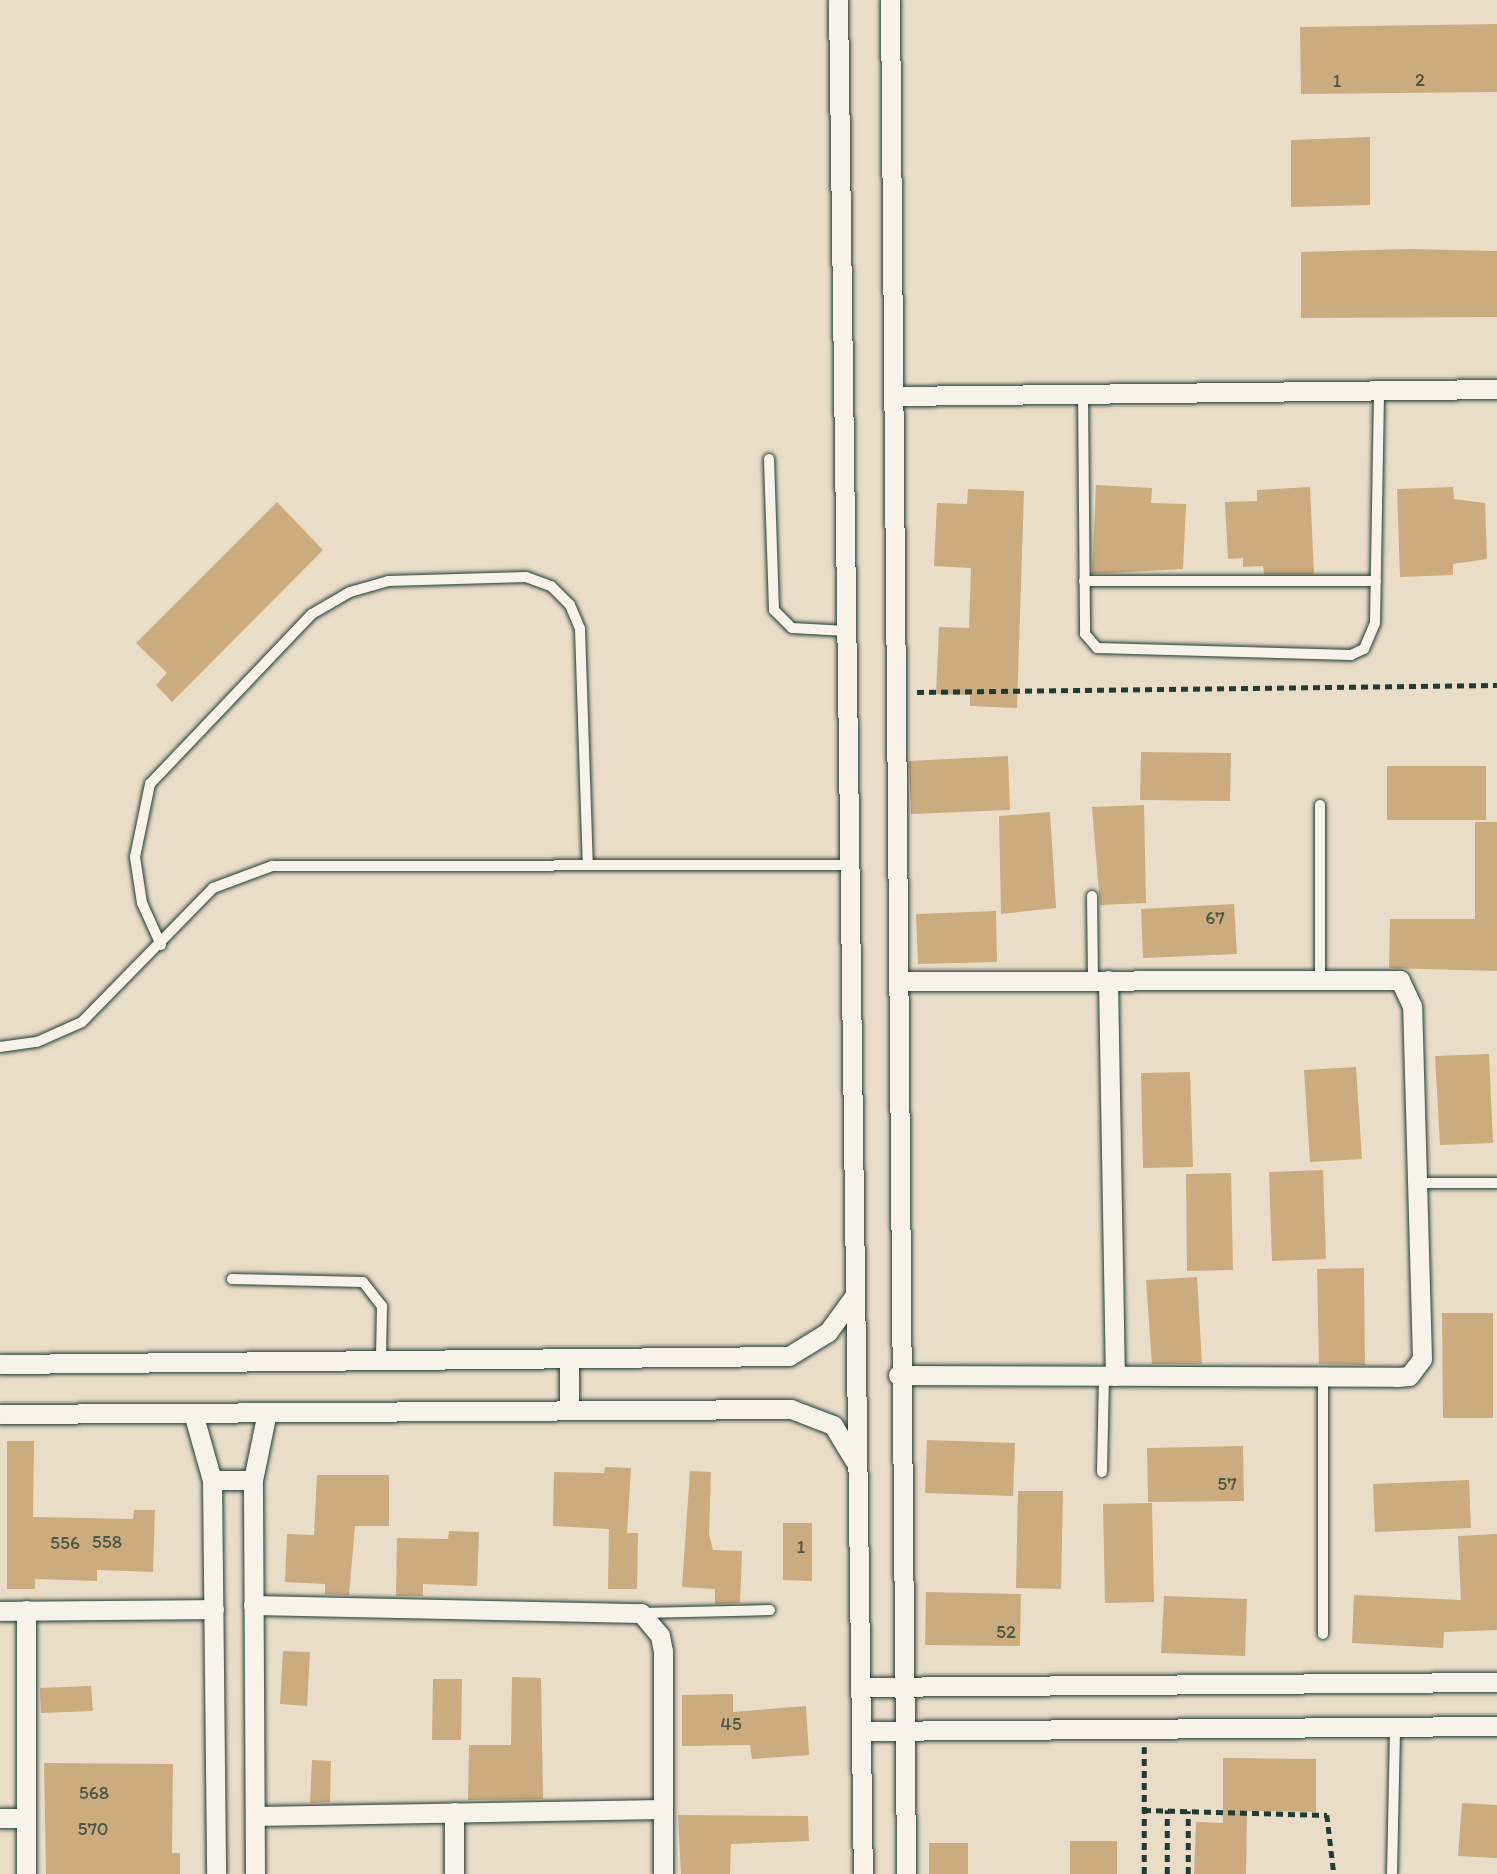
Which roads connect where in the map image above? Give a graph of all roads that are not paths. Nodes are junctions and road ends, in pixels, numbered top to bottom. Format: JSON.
{"nodes":[{"id":1,"x":838,"y":0,"type":"edge"},
{"id":2,"x":890,"y":0,"type":"edge"},
{"id":3,"x":1497,"y":388,"type":"edge"},
{"id":4,"x":1378,"y":390,"type":"junction"},
{"id":5,"x":1083,"y":394,"type":"junction"},
{"id":6,"x":893,"y":396,"type":"junction"},
{"id":7,"x":769,"y":459,"type":"dead end"},
{"id":8,"x":1084,"y":581,"type":"junction"},
{"id":9,"x":1376,"y":581,"type":"junction"},
{"id":10,"x":848,"y":631,"type":"junction"},
{"id":11,"x":1320,"y":805,"type":"dead end"},
{"id":12,"x":588,"y":865,"type":"junction"},
{"id":13,"x":850,"y":865,"type":"junction"},
{"id":14,"x":1093,"y":896,"type":"dead end"},
{"id":15,"x":161,"y":944,"type":"junction"},
{"id":16,"x":1320,"y":977,"type":"junction"},
{"id":17,"x":1100,"y":980,"type":"junction"},
{"id":18,"x":898,"y":981,"type":"junction"},
{"id":19,"x":0,"y":1046,"type":"edge"},
{"id":20,"x":1417,"y":1182,"type":"junction"},
{"id":21,"x":1497,"y":1183,"type":"edge"},
{"id":22,"x":232,"y":1279,"type":"dead end"},
{"id":23,"x":855,"y":1294,"type":"junction"},
{"id":24,"x":569,"y":1358,"type":"junction"},
{"id":25,"x":381,"y":1360,"type":"junction"},
{"id":26,"x":0,"y":1364,"type":"edge"},
{"id":27,"x":898,"y":1375,"type":"junction"},
{"id":28,"x":1109,"y":1376,"type":"junction"},
{"id":29,"x":1323,"y":1377,"type":"junction"},
{"id":30,"x":569,"y":1410,"type":"junction"},
{"id":31,"x":267,"y":1412,"type":"junction"},
{"id":32,"x":193,"y":1413,"type":"junction"},
{"id":33,"x":0,"y":1414,"type":"edge"},
{"id":34,"x":856,"y":1464,"type":"junction"},
{"id":35,"x":1102,"y":1472,"type":"dead end"},
{"id":36,"x":212,"y":1480,"type":"junction"},
{"id":37,"x":253,"y":1480,"type":"junction"},
{"id":38,"x":253,"y":1605,"type":"junction"},
{"id":39,"x":214,"y":1609,"type":"junction"},
{"id":40,"x":26,"y":1610,"type":"junction"},
{"id":41,"x":770,"y":1610,"type":"dead end"},
{"id":42,"x":0,"y":1611,"type":"edge"},
{"id":43,"x":641,"y":1613,"type":"junction"},
{"id":44,"x":1323,"y":1634,"type":"dead end"},
{"id":45,"x":1497,"y":1682,"type":"edge"},
{"id":46,"x":860,"y":1687,"type":"junction"},
{"id":47,"x":901,"y":1688,"type":"junction"},
{"id":48,"x":1497,"y":1726,"type":"edge"},
{"id":49,"x":1395,"y":1727,"type":"junction"},
{"id":50,"x":861,"y":1731,"type":"junction"},
{"id":51,"x":901,"y":1731,"type":"junction"},
{"id":52,"x":663,"y":1809,"type":"junction"},
{"id":53,"x":454,"y":1812,"type":"junction"},
{"id":54,"x":255,"y":1816,"type":"junction"},
{"id":55,"x":0,"y":1818,"type":"edge"},
{"id":56,"x":26,"y":1818,"type":"junction"},
{"id":57,"x":26,"y":1874,"type":"edge"},
{"id":58,"x":216,"y":1874,"type":"edge"},
{"id":59,"x":256,"y":1874,"type":"edge"},
{"id":60,"x":454,"y":1874,"type":"edge"},
{"id":61,"x":663,"y":1874,"type":"edge"},
{"id":62,"x":863,"y":1874,"type":"edge"},
{"id":63,"x":906,"y":1874,"type":"edge"},
{"id":64,"x":1392,"y":1874,"type":"edge"}],
"edges":[{"from":1,"to":10,"type":"street"},
{"from":2,"to":6,"type":"street"},
{"from":3,"to":4,"type":"street"},
{"from":4,"to":5,"type":"street"},
{"from":4,"to":9,"type":"lane"},
{"from":5,"to":6,"type":"street"},
{"from":5,"to":8,"type":"lane"},
{"from":6,"to":18,"type":"street"},
{"from":7,"to":10,"type":"lane"},
{"from":8,"to":9,"type":"lane"},
{"from":8,"to":9,"type":"lane"},
{"from":10,"to":13,"type":"street"},
{"from":11,"to":16,"type":"lane"},
{"from":12,"to":13,"type":"lane"},
{"from":12,"to":15,"type":"lane"},
{"from":12,"to":15,"type":"lane"},
{"from":13,"to":23,"type":"street"},
{"from":14,"to":17,"type":"lane"},
{"from":15,"to":19,"type":"lane"},
{"from":16,"to":17,"type":"street"},
{"from":16,"to":20,"type":"street"},
{"from":17,"to":18,"type":"street"},
{"from":17,"to":28,"type":"street"},
{"from":18,"to":27,"type":"street"},
{"from":20,"to":21,"type":"lane"},
{"from":20,"to":29,"type":"street"},
{"from":22,"to":25,"type":"lane"},
{"from":23,"to":24,"type":"street"},
{"from":23,"to":34,"type":"street"},
{"from":24,"to":25,"type":"street"},
{"from":24,"to":30,"type":"street"},
{"from":25,"to":26,"type":"street"},
{"from":27,"to":28,"type":"street"},
{"from":27,"to":47,"type":"street"},
{"from":28,"to":29,"type":"street"},
{"from":28,"to":35,"type":"lane"},
{"from":29,"to":44,"type":"lane"},
{"from":30,"to":31,"type":"street"},
{"from":30,"to":34,"type":"street"},
{"from":31,"to":32,"type":"street"},
{"from":31,"to":37,"type":"street"},
{"from":32,"to":33,"type":"street"},
{"from":32,"to":36,"type":"street"},
{"from":34,"to":46,"type":"street"},
{"from":36,"to":37,"type":"street"},
{"from":36,"to":39,"type":"street"},
{"from":37,"to":38,"type":"street"},
{"from":38,"to":43,"type":"street"},
{"from":38,"to":54,"type":"street"},
{"from":39,"to":40,"type":"street"},
{"from":39,"to":58,"type":"street"},
{"from":40,"to":42,"type":"street"},
{"from":40,"to":56,"type":"street"},
{"from":41,"to":43,"type":"lane"},
{"from":43,"to":52,"type":"street"},
{"from":45,"to":47,"type":"street"},
{"from":46,"to":47,"type":"street"},
{"from":46,"to":50,"type":"street"},
{"from":47,"to":51,"type":"street"},
{"from":48,"to":49,"type":"street"},
{"from":49,"to":51,"type":"street"},
{"from":49,"to":64,"type":"lane"},
{"from":50,"to":51,"type":"street"},
{"from":50,"to":62,"type":"street"},
{"from":51,"to":63,"type":"street"},
{"from":52,"to":53,"type":"street"},
{"from":52,"to":61,"type":"street"},
{"from":53,"to":54,"type":"street"},
{"from":53,"to":60,"type":"street"},
{"from":54,"to":59,"type":"street"},
{"from":55,"to":56,"type":"street"},
{"from":56,"to":57,"type":"street"}]}
